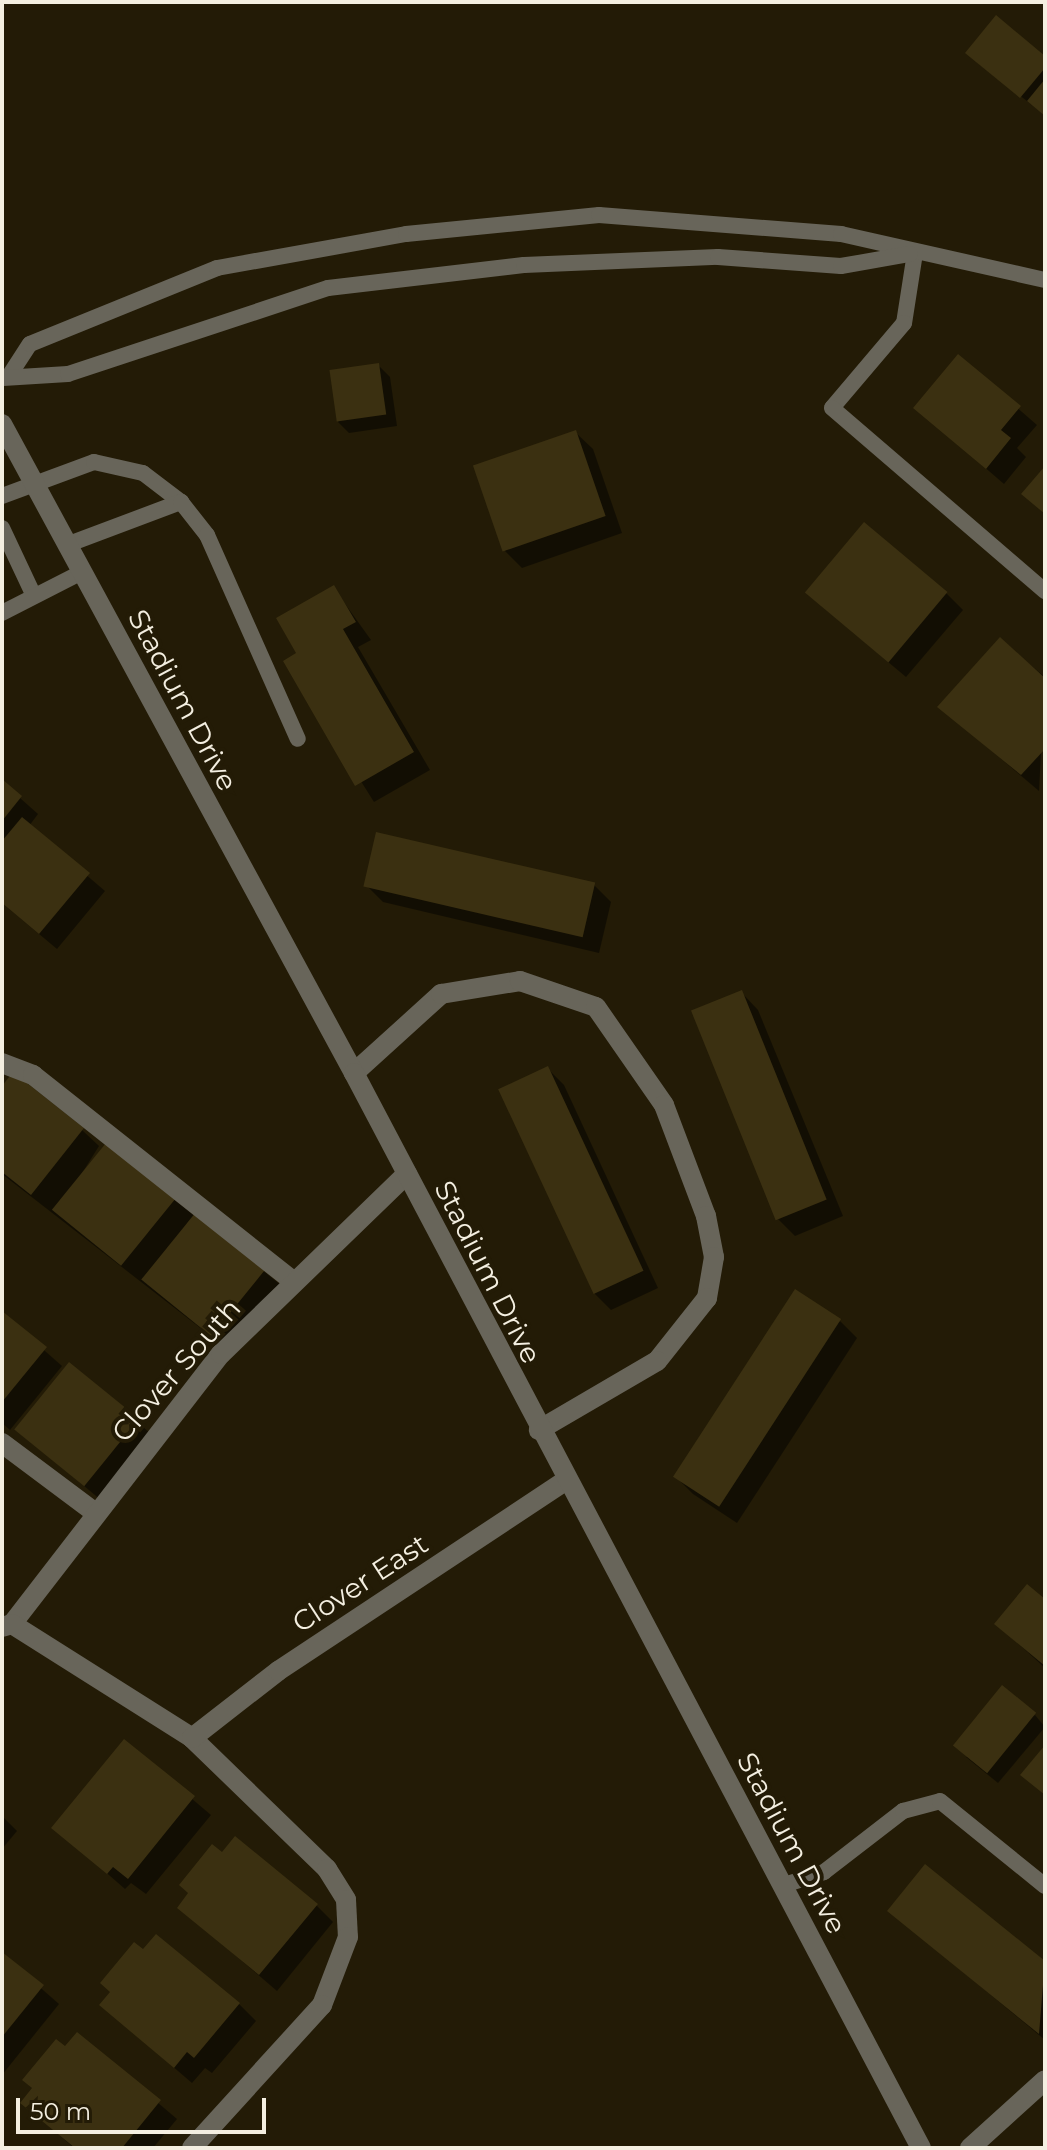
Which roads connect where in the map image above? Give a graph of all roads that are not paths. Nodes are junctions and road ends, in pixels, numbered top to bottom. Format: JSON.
{"nodes":[{"id":1,"x":915,"y":253,"type":"junction"},
{"id":2,"x":1045,"y":280,"type":"edge"},
{"id":3,"x":6,"y":377,"type":"edge"},
{"id":4,"x":2,"y":424,"type":"edge"},
{"id":5,"x":33,"y":481,"type":"junction"},
{"id":6,"x":2,"y":496,"type":"edge"},
{"id":7,"x":181,"y":502,"type":"junction"},
{"id":8,"x":2,"y":528,"type":"edge"},
{"id":9,"x":69,"y":544,"type":"junction"},
{"id":10,"x":82,"y":572,"type":"junction"},
{"id":11,"x":1045,"y":591,"type":"edge"},
{"id":12,"x":34,"y":596,"type":"junction"},
{"id":13,"x":2,"y":613,"type":"edge"},
{"id":14,"x":298,"y":739,"type":"dead end"},
{"id":15,"x":2,"y":1063,"type":"edge"},
{"id":16,"x":354,"y":1073,"type":"junction"},
{"id":17,"x":407,"y":1174,"type":"junction"},
{"id":18,"x":293,"y":1281,"type":"junction"},
{"id":19,"x":539,"y":1430,"type":"junction"},
{"id":20,"x":2,"y":1443,"type":"edge"},
{"id":21,"x":564,"y":1482,"type":"junction"},
{"id":22,"x":93,"y":1511,"type":"junction"},
{"id":23,"x":7,"y":1625,"type":"edge"},
{"id":24,"x":192,"y":1738,"type":"junction"},
{"id":25,"x":784,"y":1885,"type":"junction"},
{"id":26,"x":1045,"y":1886,"type":"edge"},
{"id":27,"x":1045,"y":2080,"type":"edge"},
{"id":28,"x":192,"y":2148,"type":"edge"},
{"id":29,"x":921,"y":2148,"type":"edge"},
{"id":30,"x":970,"y":2148,"type":"edge"}],
"edges":[{"from":1,"to":2,"type":"lane"},
{"from":1,"to":3,"type":"lane"},
{"from":1,"to":3,"type":"lane"},
{"from":1,"to":11,"type":"lane"},
{"from":4,"to":5,"type":"street","name":"Stadium Drive"},
{"from":5,"to":6,"type":"lane"},
{"from":5,"to":7,"type":"lane"},
{"from":5,"to":9,"type":"street","name":"Stadium Drive"},
{"from":7,"to":9,"type":"lane"},
{"from":7,"to":14,"type":"lane"},
{"from":8,"to":12,"type":"lane"},
{"from":9,"to":10,"type":"street","name":"Stadium Drive"},
{"from":10,"to":12,"type":"lane"},
{"from":10,"to":16,"type":"street","name":"Stadium Drive"},
{"from":12,"to":13,"type":"lane"},
{"from":15,"to":18,"type":"street"},
{"from":16,"to":17,"type":"street","name":"Stadium Drive"},
{"from":16,"to":19,"type":"street"},
{"from":17,"to":18,"type":"street","name":"Clover South"},
{"from":17,"to":19,"type":"street","name":"Stadium Drive"},
{"from":18,"to":22,"type":"street","name":"Clover South"},
{"from":19,"to":21,"type":"street","name":"Stadium Drive"},
{"from":20,"to":22,"type":"street"},
{"from":21,"to":24,"type":"street","name":"Clover East"},
{"from":21,"to":25,"type":"street","name":"Stadium Drive"},
{"from":22,"to":23,"type":"street","name":"Clover South"},
{"from":23,"to":24,"type":"street"},
{"from":24,"to":28,"type":"street"},
{"from":25,"to":26,"type":"lane"},
{"from":25,"to":29,"type":"street","name":"Stadium Drive"},
{"from":27,"to":30,"type":"street"}]}
